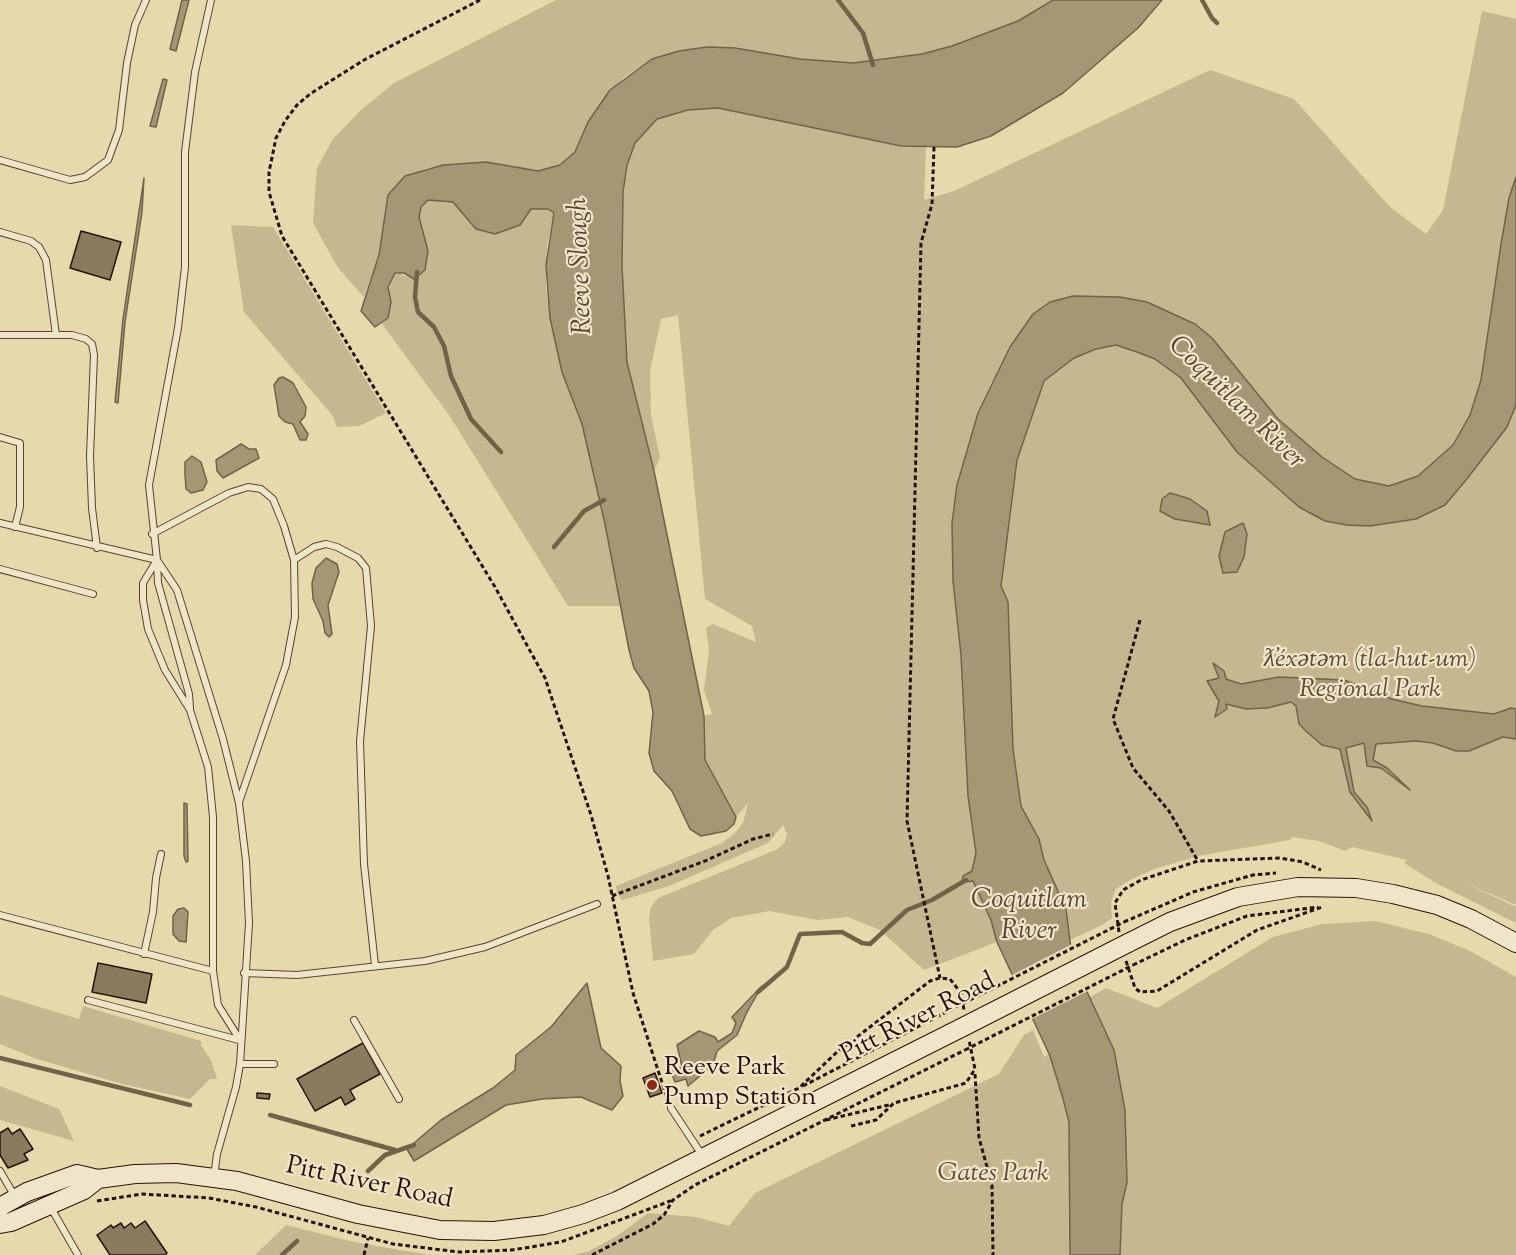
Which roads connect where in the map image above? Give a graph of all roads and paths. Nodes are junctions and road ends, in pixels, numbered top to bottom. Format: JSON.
{"nodes":[{"id":1,"x":146,"y":0,"type":"edge"},
{"id":2,"x":211,"y":0,"type":"edge"},
{"id":3,"x":480,"y":0,"type":"edge"},
{"id":4,"x":934,"y":147,"type":"dead end"},
{"id":5,"x":0,"y":160,"type":"edge"},
{"id":6,"x":0,"y":232,"type":"edge"},
{"id":7,"x":0,"y":335,"type":"edge"},
{"id":8,"x":56,"y":335,"type":"junction"},
{"id":9,"x":0,"y":437,"type":"edge"},
{"id":10,"x":0,"y":523,"type":"edge"},
{"id":11,"x":15,"y":527,"type":"junction"},
{"id":12,"x":152,"y":534,"type":"junction"},
{"id":13,"x":97,"y":548,"type":"junction"},
{"id":14,"x":157,"y":560,"type":"junction"},
{"id":15,"x":294,"y":560,"type":"junction"},
{"id":16,"x":0,"y":569,"type":"edge"},
{"id":17,"x":93,"y":594,"type":"dead end"},
{"id":18,"x":1140,"y":620,"type":"dead end"},
{"id":19,"x":190,"y":710,"type":"junction"},
{"id":20,"x":239,"y":803,"type":"junction"},
{"id":21,"x":773,"y":834,"type":"dead end"},
{"id":22,"x":161,"y":854,"type":"dead end"},
{"id":23,"x":1198,"y":861,"type":"dead end"},
{"id":24,"x":612,"y":896,"type":"junction"},
{"id":25,"x":597,"y":904,"type":"dead end"},
{"id":26,"x":1322,"y":907,"type":"dead end"},
{"id":27,"x":0,"y":915,"type":"edge"},
{"id":28,"x":1124,"y":922,"type":"dead end"},
{"id":29,"x":1516,"y":944,"type":"edge"},
{"id":30,"x":144,"y":954,"type":"junction"},
{"id":31,"x":375,"y":965,"type":"junction"},
{"id":32,"x":213,"y":971,"type":"junction"},
{"id":33,"x":244,"y":973,"type":"junction"},
{"id":34,"x":940,"y":978,"type":"dead end"},
{"id":35,"x":88,"y":1000,"type":"dead end"},
{"id":36,"x":354,"y":1020,"type":"dead end"},
{"id":37,"x":240,"y":1040,"type":"junction"},
{"id":38,"x":240,"y":1064,"type":"junction"},
{"id":39,"x":274,"y":1065,"type":"dead end"},
{"id":40,"x":975,"y":1069,"type":"dead end"},
{"id":41,"x":399,"y":1099,"type":"dead end"},
{"id":42,"x":894,"y":1103,"type":"dead end"},
{"id":43,"x":671,"y":1108,"type":"joint"},
{"id":44,"x":820,"y":1122,"type":"junction"},
{"id":45,"x":693,"y":1140,"type":"junction"},
{"id":46,"x":704,"y":1158,"type":"junction"},
{"id":47,"x":0,"y":1171,"type":"edge"},
{"id":48,"x":214,"y":1177,"type":"junction"},
{"id":49,"x":98,"y":1179,"type":"junction"},
{"id":50,"x":8,"y":1203,"type":"edge"},
{"id":51,"x":49,"y":1204,"type":"junction"},
{"id":52,"x":0,"y":1224,"type":"edge"},
{"id":53,"x":368,"y":1238,"type":"dead end"},
{"id":54,"x":78,"y":1255,"type":"edge"},
{"id":55,"x":364,"y":1255,"type":"edge"},
{"id":56,"x":592,"y":1255,"type":"edge"},
{"id":57,"x":993,"y":1255,"type":"edge"}],
"edges":[{"from":1,"to":5,"type":"lane"},
{"from":2,"to":12,"type":"lane"},
{"from":3,"to":24,"type":"path"},
{"from":4,"to":34,"type":"path"},
{"from":6,"to":8,"type":"lane"},
{"from":7,"to":8,"type":"lane"},
{"from":8,"to":13,"type":"lane"},
{"from":9,"to":11,"type":"lane"},
{"from":10,"to":11,"type":"lane"},
{"from":11,"to":13,"type":"lane"},
{"from":12,"to":14,"type":"lane"},
{"from":12,"to":15,"type":"lane"},
{"from":13,"to":14,"type":"lane"},
{"from":14,"to":19,"type":"lane"},
{"from":14,"to":19,"type":"lane"},
{"from":14,"to":20,"type":"lane"},
{"from":15,"to":20,"type":"lane"},
{"from":15,"to":31,"type":"lane"},
{"from":16,"to":17,"type":"lane"},
{"from":18,"to":23,"type":"path"},
{"from":19,"to":32,"type":"lane"},
{"from":20,"to":33,"type":"lane"},
{"from":21,"to":24,"type":"path"},
{"from":22,"to":30,"type":"lane"},
{"from":24,"to":43,"type":"path"},
{"from":25,"to":31,"type":"lane"},
{"from":26,"to":44,"type":"path","bridge":true},
{"from":27,"to":30,"type":"lane"},
{"from":28,"to":45,"type":"path","bridge":true},
{"from":29,"to":46,"type":"main road","name":"Pitt River Road","bridge":true},
{"from":30,"to":32,"type":"lane"},
{"from":31,"to":33,"type":"lane"},
{"from":32,"to":37,"type":"lane"},
{"from":33,"to":37,"type":"lane"},
{"from":35,"to":37,"type":"lane"},
{"from":36,"to":41,"type":"lane"},
{"from":37,"to":38,"type":"lane"},
{"from":38,"to":39,"type":"lane"},
{"from":38,"to":48,"type":"lane"},
{"from":40,"to":57,"type":"path"},
{"from":42,"to":44,"type":"path"},
{"from":43,"to":45,"type":"lane"},
{"from":44,"to":56,"type":"path"},
{"from":45,"to":46,"type":"lane"},
{"from":46,"to":48,"type":"main road","name":"Pitt River Road"},
{"from":47,"to":50,"type":"lane"},
{"from":48,"to":49,"type":"main road","name":"Pitt River Road"},
{"from":49,"to":50,"type":"main road","name":"Pitt River Road"},
{"from":49,"to":51,"type":"main road","name":"Pitt River Road"},
{"from":51,"to":52,"type":"main road","name":"Pitt River Road"},
{"from":51,"to":54,"type":"lane"},
{"from":53,"to":55,"type":"path"}]}
